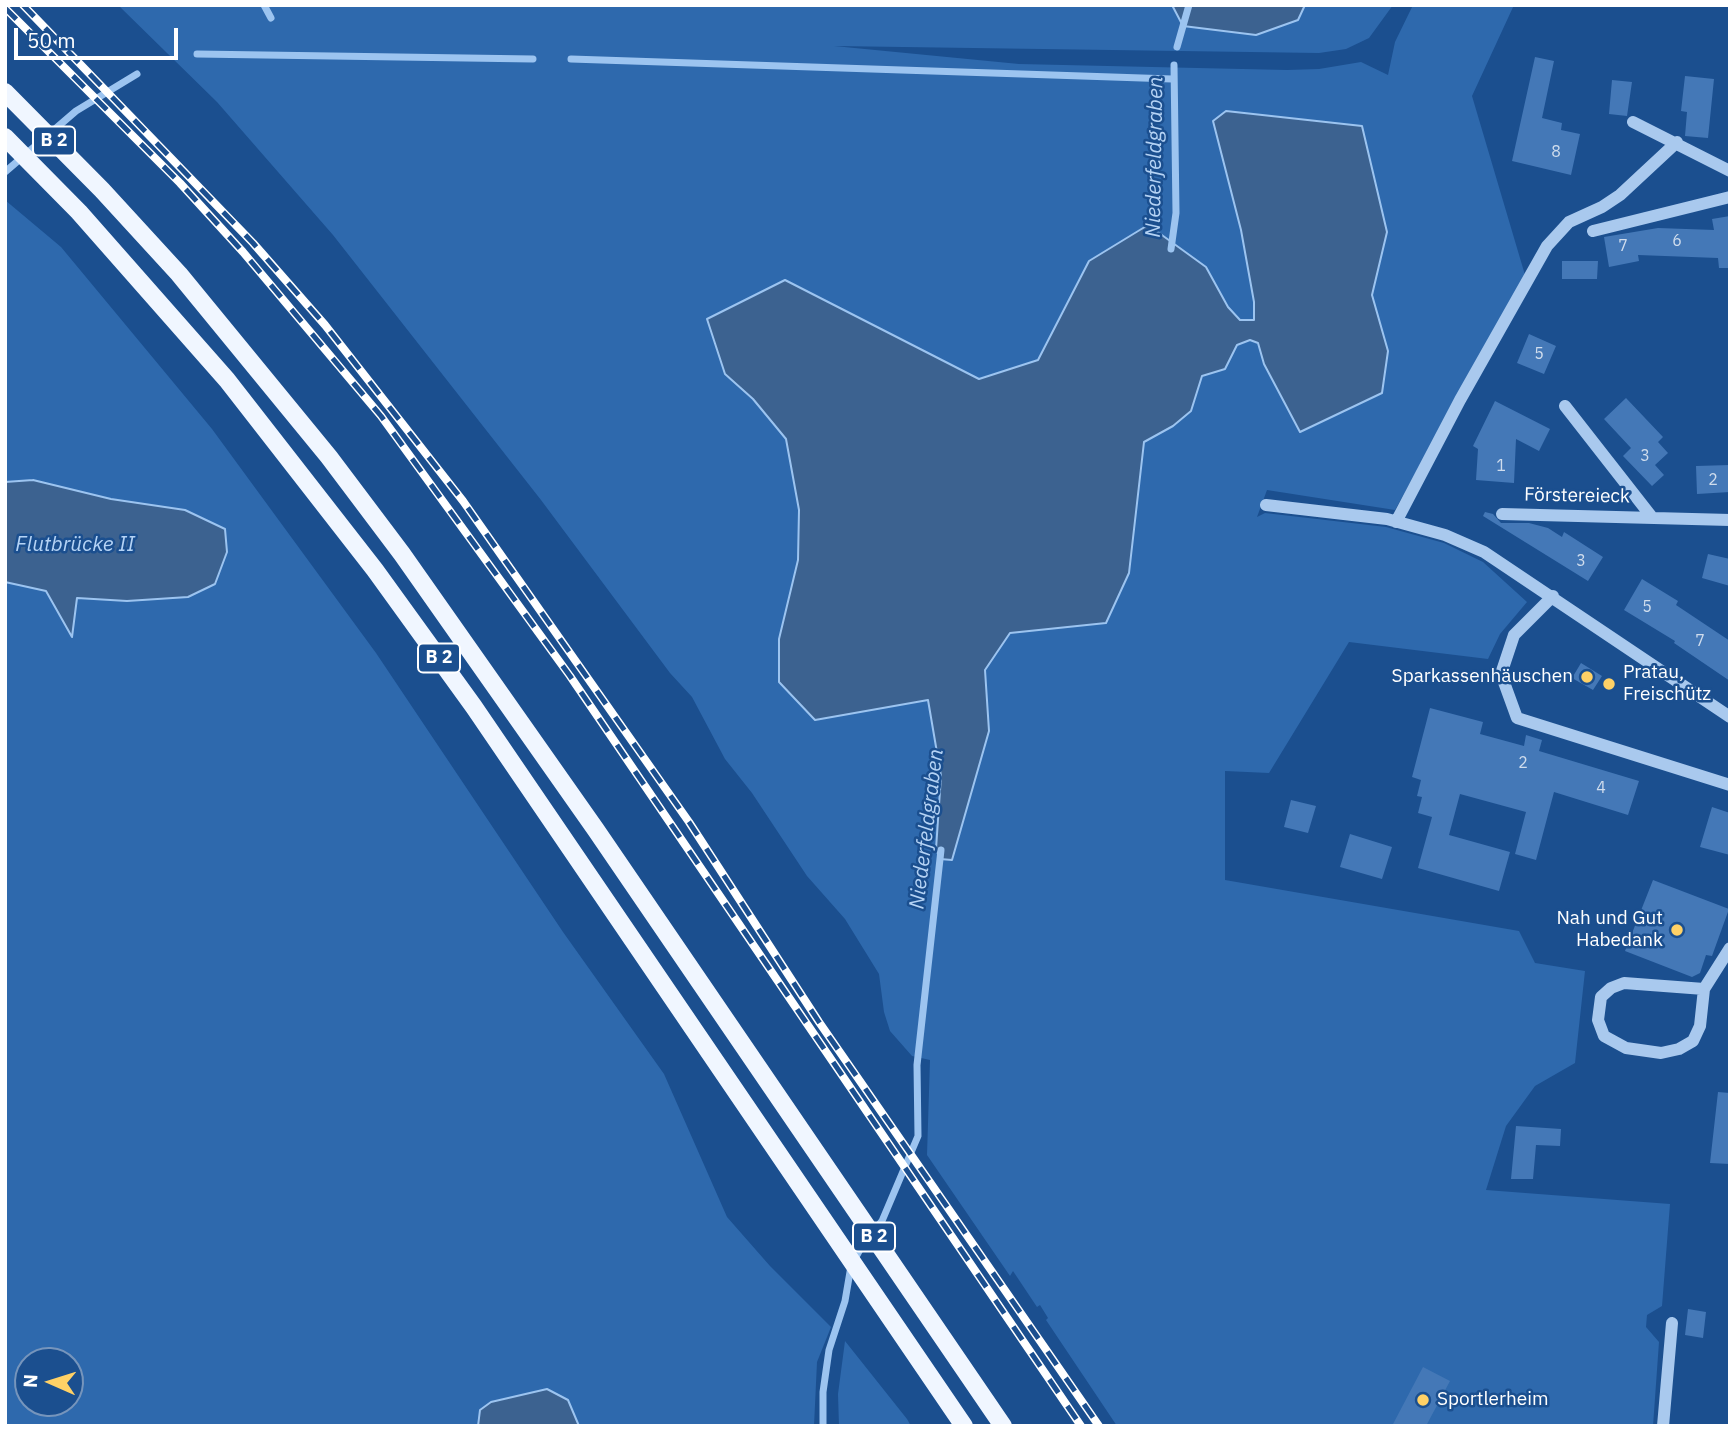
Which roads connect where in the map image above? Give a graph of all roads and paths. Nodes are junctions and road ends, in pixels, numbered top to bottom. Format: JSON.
{"nodes":[{"id":1,"x":5,"y":92,"type":"edge"},
{"id":2,"x":1633,"y":122,"type":"dead end"},
{"id":3,"x":5,"y":137,"type":"edge"},
{"id":4,"x":1677,"y":142,"type":"junction"},
{"id":5,"x":1730,"y":171,"type":"edge"},
{"id":6,"x":1730,"y":197,"type":"edge"},
{"id":7,"x":1593,"y":230,"type":"dead end"},
{"id":8,"x":1565,"y":406,"type":"dead end"},
{"id":9,"x":1266,"y":505,"type":"dead end"},
{"id":10,"x":1502,"y":514,"type":"dead end"},
{"id":11,"x":1651,"y":516,"type":"junction"},
{"id":12,"x":1730,"y":520,"type":"edge"},
{"id":13,"x":1396,"y":522,"type":"junction"},
{"id":14,"x":1553,"y":596,"type":"junction"},
{"id":15,"x":1730,"y":717,"type":"edge"},
{"id":16,"x":1730,"y":785,"type":"edge"},
{"id":17,"x":1730,"y":948,"type":"edge"},
{"id":18,"x":1704,"y":989,"type":"junction"},
{"id":19,"x":1672,"y":1323,"type":"dead end"},
{"id":20,"x":964,"y":1426,"type":"edge"},
{"id":21,"x":1003,"y":1426,"type":"edge"},
{"id":22,"x":1663,"y":1426,"type":"edge"}],
"edges":[{"from":1,"to":21,"type":"main road","number":"B 2"},
{"from":2,"to":4,"type":"street"},
{"from":3,"to":20,"type":"main road","number":"B 2"},
{"from":4,"to":5,"type":"street"},
{"from":4,"to":13,"type":"street"},
{"from":6,"to":7,"type":"street"},
{"from":8,"to":11,"type":"street","name":"Förstereieck"},
{"from":9,"to":13,"type":"street"},
{"from":10,"to":11,"type":"street","name":"Förstereieck"},
{"from":11,"to":12,"type":"street","name":"Förstereieck"},
{"from":13,"to":14,"type":"street"},
{"from":14,"to":15,"type":"street"},
{"from":14,"to":16,"type":"street"},
{"from":17,"to":18,"type":"street"},
{"from":18,"to":18,"type":"street"},
{"from":19,"to":22,"type":"street"}]}
